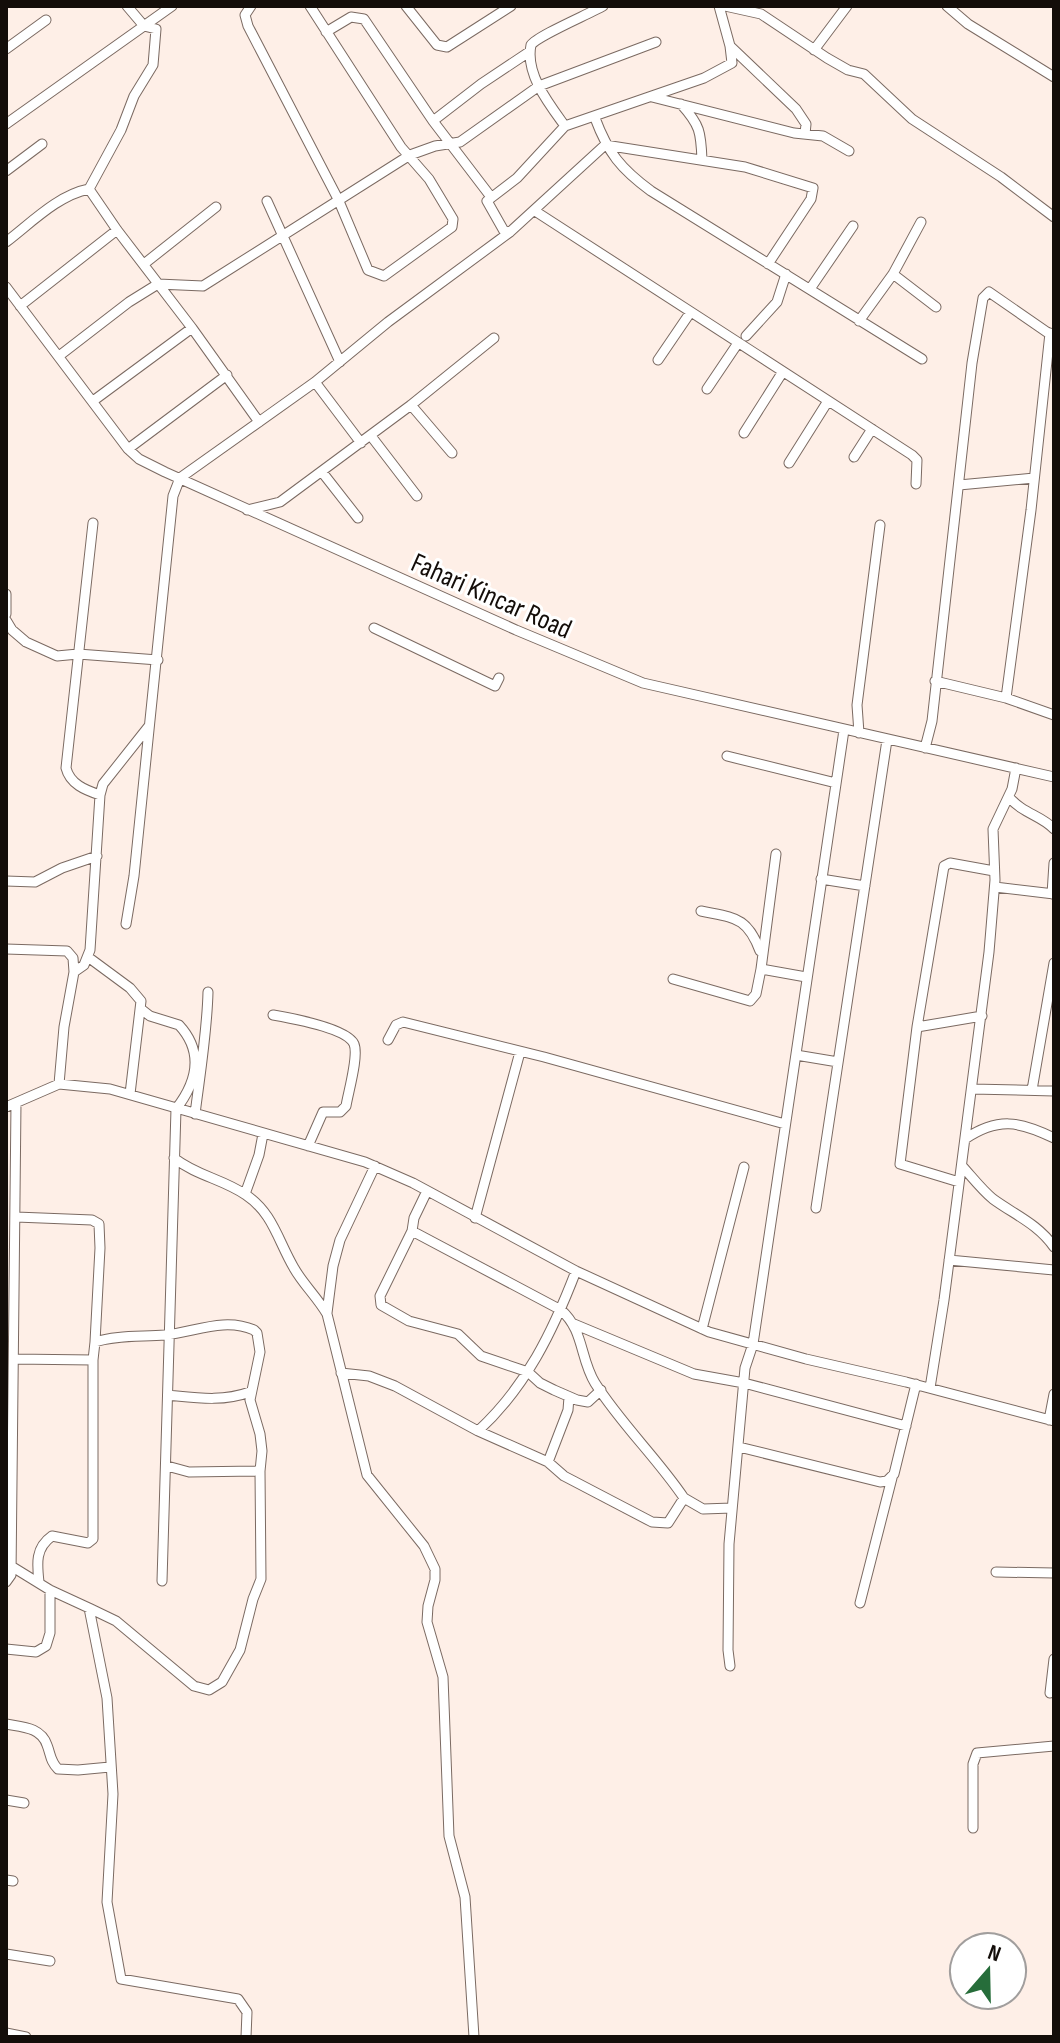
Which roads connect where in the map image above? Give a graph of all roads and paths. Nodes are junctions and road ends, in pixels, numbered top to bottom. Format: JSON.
{"nodes":[{"id":1,"x":127,"y":6,"type":"edge"},
{"id":2,"x":172,"y":6,"type":"edge"},
{"id":3,"x":251,"y":6,"type":"edge"},
{"id":4,"x":310,"y":6,"type":"edge"},
{"id":5,"x":406,"y":6,"type":"edge"},
{"id":6,"x":511,"y":6,"type":"edge"},
{"id":7,"x":603,"y":6,"type":"edge"},
{"id":8,"x":719,"y":6,"type":"edge"},
{"id":9,"x":725,"y":6,"type":"edge"},
{"id":10,"x":847,"y":6,"type":"edge"},
{"id":11,"x":947,"y":6,"type":"edge"},
{"id":12,"x":496,"y":10,"type":"edge"},
{"id":13,"x":46,"y":20,"type":"dead end"},
{"id":14,"x":144,"y":26,"type":"junction"},
{"id":15,"x":326,"y":32,"type":"junction"},
{"id":16,"x":656,"y":42,"type":"dead end"},
{"id":17,"x":730,"y":46,"type":"junction"},
{"id":18,"x":6,"y":49,"type":"edge"},
{"id":19,"x":814,"y":50,"type":"junction"},
{"id":20,"x":529,"y":52,"type":"junction"},
{"id":21,"x":1054,"y":77,"type":"edge"},
{"id":22,"x":539,"y":86,"type":"junction"},
{"id":23,"x":652,"y":97,"type":"junction"},
{"id":24,"x":681,"y":104,"type":"junction"},
{"id":25,"x":595,"y":118,"type":"junction"},
{"id":26,"x":433,"y":121,"type":"junction"},
{"id":27,"x":6,"y":124,"type":"edge"},
{"id":28,"x":565,"y":126,"type":"junction"},
{"id":29,"x":805,"y":134,"type":"junction"},
{"id":30,"x":42,"y":144,"type":"dead end"},
{"id":31,"x":453,"y":145,"type":"junction"},
{"id":32,"x":605,"y":145,"type":"junction"},
{"id":33,"x":849,"y":151,"type":"dead end"},
{"id":34,"x":410,"y":155,"type":"junction"},
{"id":35,"x":702,"y":160,"type":"junction"},
{"id":36,"x":6,"y":171,"type":"edge"},
{"id":37,"x":89,"y":189,"type":"junction"},
{"id":38,"x":491,"y":197,"type":"junction"},
{"id":39,"x":338,"y":199,"type":"junction"},
{"id":40,"x":267,"y":201,"type":"dead end"},
{"id":41,"x":216,"y":207,"type":"dead end"},
{"id":42,"x":535,"y":211,"type":"junction"},
{"id":43,"x":1054,"y":217,"type":"edge"},
{"id":44,"x":921,"y":222,"type":"dead end"},
{"id":45,"x":853,"y":226,"type":"dead end"},
{"id":46,"x":117,"y":230,"type":"junction"},
{"id":47,"x":510,"y":232,"type":"junction"},
{"id":48,"x":281,"y":236,"type":"junction"},
{"id":49,"x":6,"y":242,"type":"edge"},
{"id":50,"x":144,"y":264,"type":"junction"},
{"id":51,"x":768,"y":264,"type":"junction"},
{"id":52,"x":786,"y":274,"type":"junction"},
{"id":53,"x":893,"y":274,"type":"junction"},
{"id":54,"x":158,"y":284,"type":"junction"},
{"id":55,"x":6,"y":287,"type":"edge"},
{"id":56,"x":810,"y":289,"type":"junction"},
{"id":57,"x":20,"y":306,"type":"junction"},
{"id":58,"x":936,"y":307,"type":"dead end"},
{"id":59,"x":690,"y":313,"type":"junction"},
{"id":60,"x":859,"y":321,"type":"junction"},
{"id":61,"x":192,"y":328,"type":"junction"},
{"id":62,"x":1052,"y":335,"type":"edge"},
{"id":63,"x":746,"y":336,"type":"dead end"},
{"id":64,"x":494,"y":338,"type":"dead end"},
{"id":65,"x":738,"y":343,"type":"junction"},
{"id":66,"x":59,"y":356,"type":"junction"},
{"id":67,"x":922,"y":359,"type":"dead end"},
{"id":68,"x":658,"y":360,"type":"dead end"},
{"id":69,"x":340,"y":362,"type":"junction"},
{"id":70,"x":782,"y":373,"type":"junction"},
{"id":71,"x":227,"y":375,"type":"junction"},
{"id":72,"x":315,"y":382,"type":"junction"},
{"id":73,"x":707,"y":389,"type":"dead end"},
{"id":74,"x":93,"y":401,"type":"junction"},
{"id":75,"x":828,"y":401,"type":"junction"},
{"id":76,"x":411,"y":405,"type":"junction"},
{"id":77,"x":259,"y":422,"type":"junction"},
{"id":78,"x":872,"y":429,"type":"junction"},
{"id":79,"x":744,"y":433,"type":"dead end"},
{"id":80,"x":371,"y":436,"type":"junction"},
{"id":81,"x":361,"y":443,"type":"junction"},
{"id":82,"x":128,"y":449,"type":"junction"},
{"id":83,"x":452,"y":453,"type":"dead end"},
{"id":84,"x":854,"y":457,"type":"dead end"},
{"id":85,"x":789,"y":463,"type":"dead end"},
{"id":86,"x":322,"y":472,"type":"junction"},
{"id":87,"x":180,"y":478,"type":"junction"},
{"id":88,"x":1034,"y":478,"type":"junction"},
{"id":89,"x":916,"y":484,"type":"dead end"},
{"id":90,"x":959,"y":485,"type":"junction"},
{"id":91,"x":417,"y":496,"type":"dead end"},
{"id":92,"x":247,"y":510,"type":"junction"},
{"id":93,"x":358,"y":518,"type":"dead end"},
{"id":94,"x":93,"y":523,"type":"dead end"},
{"id":95,"x":880,"y":525,"type":"dead end"},
{"id":96,"x":6,"y":594,"type":"edge"},
{"id":97,"x":6,"y":619,"type":"edge"},
{"id":98,"x":374,"y":628,"type":"dead end"},
{"id":99,"x":78,"y":654,"type":"junction"},
{"id":100,"x":158,"y":660,"type":"junction"},
{"id":101,"x":499,"y":678,"type":"dead end"},
{"id":102,"x":935,"y":681,"type":"junction"},
{"id":103,"x":1006,"y":698,"type":"junction"},
{"id":104,"x":1054,"y":715,"type":"edge"},
{"id":105,"x":149,"y":726,"type":"junction"},
{"id":106,"x":844,"y":730,"type":"junction"},
{"id":107,"x":859,"y":733,"type":"junction"},
{"id":108,"x":887,"y":740,"type":"junction"},
{"id":109,"x":925,"y":748,"type":"junction"},
{"id":110,"x":727,"y":756,"type":"dead end"},
{"id":111,"x":1016,"y":768,"type":"junction"},
{"id":112,"x":1054,"y":777,"type":"edge"},
{"id":113,"x":836,"y":783,"type":"junction"},
{"id":114,"x":100,"y":795,"type":"junction"},
{"id":115,"x":1009,"y":797,"type":"junction"},
{"id":116,"x":1054,"y":829,"type":"edge"},
{"id":117,"x":776,"y":854,"type":"dead end"},
{"id":118,"x":97,"y":856,"type":"junction"},
{"id":119,"x":1054,"y":863,"type":"edge"},
{"id":120,"x":994,"y":871,"type":"junction"},
{"id":121,"x":821,"y":879,"type":"junction"},
{"id":122,"x":6,"y":881,"type":"edge"},
{"id":123,"x":865,"y":886,"type":"junction"},
{"id":124,"x":995,"y":887,"type":"junction"},
{"id":125,"x":1053,"y":894,"type":"edge"},
{"id":126,"x":701,"y":911,"type":"dead end"},
{"id":127,"x":126,"y":924,"type":"dead end"},
{"id":128,"x":6,"y":949,"type":"edge"},
{"id":129,"x":761,"y":954,"type":"junction"},
{"id":130,"x":88,"y":957,"type":"junction"},
{"id":131,"x":1054,"y":963,"type":"edge"},
{"id":132,"x":761,"y":969,"type":"junction"},
{"id":133,"x":74,"y":972,"type":"junction"},
{"id":134,"x":806,"y":977,"type":"junction"},
{"id":135,"x":673,"y":979,"type":"dead end"},
{"id":136,"x":208,"y":992,"type":"dead end"},
{"id":137,"x":141,"y":1009,"type":"junction"},
{"id":138,"x":273,"y":1015,"type":"dead end"},
{"id":139,"x":982,"y":1016,"type":"junction"},
{"id":140,"x":917,"y":1027,"type":"junction"},
{"id":141,"x":388,"y":1040,"type":"dead end"},
{"id":142,"x":520,"y":1052,"type":"junction"},
{"id":143,"x":796,"y":1055,"type":"junction"},
{"id":144,"x":838,"y":1062,"type":"junction"},
{"id":145,"x":59,"y":1084,"type":"junction"},
{"id":146,"x":972,"y":1089,"type":"junction"},
{"id":147,"x":1032,"y":1090,"type":"junction"},
{"id":148,"x":1054,"y":1091,"type":"edge"},
{"id":149,"x":130,"y":1094,"type":"junction"},
{"id":150,"x":11,"y":1105,"type":"edge"},
{"id":151,"x":176,"y":1109,"type":"junction"},
{"id":152,"x":195,"y":1114,"type":"junction"},
{"id":153,"x":785,"y":1124,"type":"junction"},
{"id":154,"x":263,"y":1134,"type":"junction"},
{"id":155,"x":1054,"y":1138,"type":"edge"},
{"id":156,"x":965,"y":1139,"type":"junction"},
{"id":157,"x":308,"y":1146,"type":"junction"},
{"id":158,"x":174,"y":1158,"type":"junction"},
{"id":159,"x":375,"y":1166,"type":"junction"},
{"id":160,"x":962,"y":1166,"type":"junction"},
{"id":161,"x":744,"y":1167,"type":"dead end"},
{"id":162,"x":959,"y":1182,"type":"junction"},
{"id":163,"x":427,"y":1191,"type":"junction"},
{"id":164,"x":245,"y":1194,"type":"junction"},
{"id":165,"x":816,"y":1208,"type":"dead end"},
{"id":166,"x":16,"y":1217,"type":"junction"},
{"id":167,"x":475,"y":1218,"type":"junction"},
{"id":168,"x":412,"y":1231,"type":"junction"},
{"id":169,"x":1054,"y":1247,"type":"edge"},
{"id":170,"x":949,"y":1260,"type":"junction"},
{"id":171,"x":1054,"y":1270,"type":"edge"},
{"id":172,"x":576,"y":1271,"type":"junction"},
{"id":173,"x":561,"y":1310,"type":"junction"},
{"id":174,"x":10,"y":1313,"type":"edge"},
{"id":175,"x":327,"y":1314,"type":"junction"},
{"id":176,"x":574,"y":1324,"type":"junction"},
{"id":177,"x":702,"y":1329,"type":"junction"},
{"id":178,"x":170,"y":1334,"type":"junction"},
{"id":179,"x":95,"y":1342,"type":"junction"},
{"id":180,"x":753,"y":1344,"type":"junction"},
{"id":181,"x":14,"y":1359,"type":"junction"},
{"id":182,"x":93,"y":1360,"type":"junction"},
{"id":183,"x":528,"y":1372,"type":"junction"},
{"id":184,"x":341,"y":1373,"type":"junction"},
{"id":185,"x":744,"y":1383,"type":"junction"},
{"id":186,"x":916,"y":1384,"type":"junction"},
{"id":187,"x":930,"y":1388,"type":"junction"},
{"id":188,"x":601,"y":1390,"type":"junction"},
{"id":189,"x":250,"y":1392,"type":"junction"},
{"id":190,"x":1054,"y":1394,"type":"edge"},
{"id":191,"x":168,"y":1395,"type":"junction"},
{"id":192,"x":569,"y":1397,"type":"junction"},
{"id":193,"x":1052,"y":1421,"type":"edge"},
{"id":194,"x":10,"y":1422,"type":"edge"},
{"id":195,"x":906,"y":1426,"type":"junction"},
{"id":196,"x":478,"y":1431,"type":"junction"},
{"id":197,"x":739,"y":1447,"type":"junction"},
{"id":198,"x":548,"y":1462,"type":"junction"},
{"id":199,"x":167,"y":1466,"type":"junction"},
{"id":200,"x":260,"y":1471,"type":"junction"},
{"id":201,"x":892,"y":1478,"type":"junction"},
{"id":202,"x":684,"y":1498,"type":"junction"},
{"id":203,"x":732,"y":1508,"type":"junction"},
{"id":204,"x":11,"y":1566,"type":"junction"},
{"id":205,"x":996,"y":1572,"type":"dead end"},
{"id":206,"x":1054,"y":1573,"type":"edge"},
{"id":207,"x":162,"y":1581,"type":"dead end"},
{"id":208,"x":6,"y":1582,"type":"edge"},
{"id":209,"x":39,"y":1582,"type":"junction"},
{"id":210,"x":50,"y":1590,"type":"junction"},
{"id":211,"x":860,"y":1603,"type":"dead end"},
{"id":212,"x":89,"y":1608,"type":"junction"},
{"id":213,"x":6,"y":1649,"type":"edge"},
{"id":214,"x":1054,"y":1659,"type":"edge"},
{"id":215,"x":730,"y":1666,"type":"dead end"},
{"id":216,"x":1050,"y":1693,"type":"dead end"},
{"id":217,"x":6,"y":1724,"type":"edge"},
{"id":218,"x":1054,"y":1746,"type":"edge"},
{"id":219,"x":110,"y":1767,"type":"junction"},
{"id":220,"x":6,"y":1800,"type":"edge"},
{"id":221,"x":24,"y":1803,"type":"dead end"},
{"id":222,"x":973,"y":1828,"type":"dead end"},
{"id":223,"x":6,"y":1954,"type":"edge"},
{"id":224,"x":50,"y":1961,"type":"dead end"},
{"id":225,"x":6,"y":2033,"type":"edge"},
{"id":226,"x":26,"y":2037,"type":"edge"},
{"id":227,"x":246,"y":2037,"type":"edge"},
{"id":228,"x":474,"y":2037,"type":"edge"}],
"edges":[{"from":1,"to":14,"type":"street"},
{"from":2,"to":14,"type":"street"},
{"from":3,"to":39,"type":"street"},
{"from":4,"to":15,"type":"street"},
{"from":5,"to":12,"type":"street"},
{"from":6,"to":12,"type":"street"},
{"from":7,"to":20,"type":"street"},
{"from":8,"to":17,"type":"street"},
{"from":9,"to":19,"type":"street"},
{"from":10,"to":19,"type":"street"},
{"from":11,"to":21,"type":"street"},
{"from":13,"to":18,"type":"street"},
{"from":14,"to":27,"type":"street"},
{"from":14,"to":37,"type":"street"},
{"from":15,"to":26,"type":"street"},
{"from":15,"to":34,"type":"street"},
{"from":16,"to":22,"type":"street"},
{"from":17,"to":23,"type":"street"},
{"from":17,"to":29,"type":"street"},
{"from":19,"to":43,"type":"street"},
{"from":20,"to":22,"type":"street"},
{"from":20,"to":26,"type":"street"},
{"from":22,"to":28,"type":"street"},
{"from":22,"to":31,"type":"street"},
{"from":23,"to":24,"type":"street"},
{"from":23,"to":25,"type":"street"},
{"from":24,"to":29,"type":"street"},
{"from":24,"to":35,"type":"street"},
{"from":25,"to":28,"type":"street"},
{"from":25,"to":32,"type":"street"},
{"from":26,"to":31,"type":"street"},
{"from":28,"to":38,"type":"street"},
{"from":29,"to":33,"type":"street"},
{"from":30,"to":36,"type":"street"},
{"from":31,"to":34,"type":"street"},
{"from":31,"to":38,"type":"street"},
{"from":32,"to":35,"type":"street"},
{"from":32,"to":42,"type":"street"},
{"from":32,"to":51,"type":"street"},
{"from":34,"to":39,"type":"street"},
{"from":34,"to":39,"type":"street"},
{"from":35,"to":51,"type":"street"},
{"from":37,"to":46,"type":"street"},
{"from":37,"to":49,"type":"street"},
{"from":38,"to":47,"type":"street"},
{"from":39,"to":48,"type":"street"},
{"from":40,"to":48,"type":"street"},
{"from":41,"to":50,"type":"street"},
{"from":42,"to":47,"type":"street"},
{"from":42,"to":59,"type":"street"},
{"from":44,"to":53,"type":"street"},
{"from":45,"to":56,"type":"street"},
{"from":46,"to":50,"type":"street"},
{"from":46,"to":57,"type":"street"},
{"from":47,"to":69,"type":"street"},
{"from":48,"to":54,"type":"street"},
{"from":48,"to":69,"type":"street"},
{"from":50,"to":54,"type":"street"},
{"from":51,"to":52,"type":"street"},
{"from":52,"to":56,"type":"street"},
{"from":52,"to":63,"type":"street"},
{"from":53,"to":58,"type":"street"},
{"from":53,"to":60,"type":"street"},
{"from":54,"to":61,"type":"street"},
{"from":54,"to":66,"type":"street"},
{"from":55,"to":57,"type":"street","name":"Fahari Kincar Road"},
{"from":56,"to":60,"type":"street"},
{"from":57,"to":66,"type":"street","name":"Fahari Kincar Road"},
{"from":59,"to":65,"type":"street"},
{"from":59,"to":68,"type":"street"},
{"from":60,"to":67,"type":"street"},
{"from":61,"to":71,"type":"street"},
{"from":61,"to":74,"type":"street"},
{"from":62,"to":88,"type":"street"},
{"from":62,"to":90,"type":"street"},
{"from":64,"to":76,"type":"street"},
{"from":65,"to":70,"type":"street"},
{"from":65,"to":73,"type":"street"},
{"from":66,"to":74,"type":"street","name":"Fahari Kincar Road"},
{"from":69,"to":72,"type":"street"},
{"from":70,"to":75,"type":"street"},
{"from":70,"to":79,"type":"street"},
{"from":71,"to":77,"type":"street"},
{"from":71,"to":82,"type":"street"},
{"from":72,"to":77,"type":"street"},
{"from":72,"to":81,"type":"street"},
{"from":74,"to":82,"type":"street","name":"Fahari Kincar Road"},
{"from":75,"to":78,"type":"street"},
{"from":75,"to":85,"type":"street"},
{"from":76,"to":80,"type":"street"},
{"from":76,"to":83,"type":"street"},
{"from":77,"to":87,"type":"street"},
{"from":78,"to":84,"type":"street"},
{"from":78,"to":89,"type":"street"},
{"from":80,"to":81,"type":"street"},
{"from":80,"to":91,"type":"street"},
{"from":81,"to":86,"type":"street"},
{"from":82,"to":87,"type":"street","name":"Fahari Kincar Road"},
{"from":86,"to":92,"type":"street"},
{"from":86,"to":93,"type":"street"},
{"from":87,"to":92,"type":"street","name":"Fahari Kincar Road"},
{"from":87,"to":100,"type":"street"},
{"from":88,"to":90,"type":"street"},
{"from":88,"to":103,"type":"street"},
{"from":90,"to":102,"type":"street"},
{"from":92,"to":106,"type":"street","name":"Fahari Kincar Road"},
{"from":94,"to":99,"type":"street"},
{"from":95,"to":107,"type":"street"},
{"from":96,"to":97,"type":"street"},
{"from":97,"to":99,"type":"street"},
{"from":98,"to":101,"type":"street"},
{"from":99,"to":100,"type":"street"},
{"from":99,"to":114,"type":"street"},
{"from":100,"to":105,"type":"street"},
{"from":102,"to":103,"type":"street"},
{"from":102,"to":109,"type":"street"},
{"from":103,"to":104,"type":"street"},
{"from":105,"to":114,"type":"street"},
{"from":105,"to":127,"type":"street"},
{"from":106,"to":107,"type":"street","name":"Fahari Kincar Road"},
{"from":106,"to":113,"type":"street"},
{"from":107,"to":108,"type":"street","name":"Fahari Kincar Road"},
{"from":108,"to":109,"type":"street","name":"Fahari Kincar Road"},
{"from":108,"to":123,"type":"street"},
{"from":109,"to":111,"type":"street","name":"Fahari Kincar Road"},
{"from":110,"to":113,"type":"street"},
{"from":111,"to":112,"type":"street","name":"Fahari Kincar Road"},
{"from":111,"to":115,"type":"street"},
{"from":113,"to":121,"type":"street"},
{"from":114,"to":118,"type":"street"},
{"from":115,"to":116,"type":"street"},
{"from":115,"to":120,"type":"street"},
{"from":117,"to":129,"type":"street"},
{"from":118,"to":122,"type":"street"},
{"from":118,"to":130,"type":"street"},
{"from":119,"to":125,"type":"street"},
{"from":120,"to":124,"type":"street"},
{"from":120,"to":140,"type":"street"},
{"from":121,"to":123,"type":"street"},
{"from":121,"to":134,"type":"street"},
{"from":123,"to":144,"type":"street"},
{"from":124,"to":125,"type":"street"},
{"from":124,"to":139,"type":"street"},
{"from":126,"to":129,"type":"street"},
{"from":128,"to":133,"type":"street"},
{"from":129,"to":132,"type":"street"},
{"from":130,"to":133,"type":"street"},
{"from":130,"to":137,"type":"street"},
{"from":131,"to":147,"type":"street"},
{"from":132,"to":134,"type":"street"},
{"from":132,"to":135,"type":"street"},
{"from":133,"to":145,"type":"street"},
{"from":134,"to":143,"type":"street"},
{"from":136,"to":152,"type":"street"},
{"from":137,"to":149,"type":"street"},
{"from":137,"to":151,"type":"street"},
{"from":138,"to":157,"type":"street"},
{"from":139,"to":140,"type":"street"},
{"from":139,"to":146,"type":"street"},
{"from":140,"to":162,"type":"street"},
{"from":141,"to":142,"type":"street"},
{"from":142,"to":153,"type":"street"},
{"from":142,"to":167,"type":"street"},
{"from":143,"to":144,"type":"street"},
{"from":143,"to":153,"type":"street"},
{"from":144,"to":165,"type":"street"},
{"from":145,"to":149,"type":"street"},
{"from":145,"to":150,"type":"street"},
{"from":146,"to":147,"type":"street"},
{"from":146,"to":156,"type":"street"},
{"from":147,"to":148,"type":"street"},
{"from":149,"to":151,"type":"street"},
{"from":150,"to":166,"type":"street"},
{"from":151,"to":152,"type":"street"},
{"from":151,"to":158,"type":"street"},
{"from":152,"to":154,"type":"street"},
{"from":153,"to":180,"type":"street"},
{"from":154,"to":157,"type":"street"},
{"from":154,"to":164,"type":"street"},
{"from":155,"to":156,"type":"street"},
{"from":156,"to":160,"type":"street"},
{"from":157,"to":159,"type":"street"},
{"from":158,"to":164,"type":"street"},
{"from":158,"to":178,"type":"street"},
{"from":159,"to":163,"type":"street"},
{"from":159,"to":175,"type":"street"},
{"from":160,"to":162,"type":"street"},
{"from":160,"to":169,"type":"street"},
{"from":161,"to":177,"type":"street"},
{"from":162,"to":170,"type":"street"},
{"from":163,"to":167,"type":"street"},
{"from":163,"to":168,"type":"street"},
{"from":164,"to":175,"type":"street"},
{"from":166,"to":174,"type":"street"},
{"from":166,"to":179,"type":"street"},
{"from":167,"to":172,"type":"street"},
{"from":168,"to":173,"type":"street"},
{"from":168,"to":183,"type":"street"},
{"from":170,"to":171,"type":"street"},
{"from":170,"to":187,"type":"street"},
{"from":172,"to":173,"type":"street"},
{"from":172,"to":177,"type":"street"},
{"from":173,"to":176,"type":"street"},
{"from":173,"to":183,"type":"street"},
{"from":174,"to":181,"type":"street"},
{"from":175,"to":184,"type":"street"},
{"from":176,"to":185,"type":"street"},
{"from":176,"to":188,"type":"street"},
{"from":177,"to":180,"type":"street"},
{"from":178,"to":179,"type":"street"},
{"from":178,"to":189,"type":"street"},
{"from":178,"to":191,"type":"street"},
{"from":179,"to":182,"type":"street"},
{"from":180,"to":185,"type":"street"},
{"from":180,"to":186,"type":"street"},
{"from":181,"to":182,"type":"street"},
{"from":181,"to":194,"type":"street"},
{"from":182,"to":209,"type":"street"},
{"from":183,"to":192,"type":"street"},
{"from":183,"to":196,"type":"street"},
{"from":184,"to":196,"type":"street"},
{"from":184,"to":228,"type":"street"},
{"from":185,"to":195,"type":"street"},
{"from":185,"to":197,"type":"street"},
{"from":186,"to":187,"type":"street"},
{"from":186,"to":195,"type":"street"},
{"from":187,"to":193,"type":"street"},
{"from":188,"to":192,"type":"street"},
{"from":188,"to":202,"type":"street"},
{"from":189,"to":191,"type":"street"},
{"from":189,"to":200,"type":"street"},
{"from":190,"to":193,"type":"street"},
{"from":191,"to":199,"type":"street"},
{"from":192,"to":198,"type":"street"},
{"from":194,"to":204,"type":"street"},
{"from":195,"to":201,"type":"street"},
{"from":196,"to":198,"type":"street"},
{"from":197,"to":201,"type":"street"},
{"from":197,"to":203,"type":"street"},
{"from":198,"to":202,"type":"street"},
{"from":199,"to":200,"type":"street"},
{"from":199,"to":207,"type":"street"},
{"from":200,"to":212,"type":"street"},
{"from":201,"to":211,"type":"street"},
{"from":202,"to":203,"type":"street"},
{"from":203,"to":215,"type":"street"},
{"from":204,"to":208,"type":"street"},
{"from":204,"to":209,"type":"street"},
{"from":205,"to":206,"type":"street"},
{"from":209,"to":210,"type":"street"},
{"from":210,"to":212,"type":"street"},
{"from":210,"to":213,"type":"street"},
{"from":212,"to":219,"type":"street"},
{"from":214,"to":216,"type":"street"},
{"from":217,"to":219,"type":"street"},
{"from":218,"to":222,"type":"street"},
{"from":219,"to":227,"type":"street"},
{"from":220,"to":221,"type":"street"},
{"from":223,"to":224,"type":"street"},
{"from":225,"to":226,"type":"street"}]}
